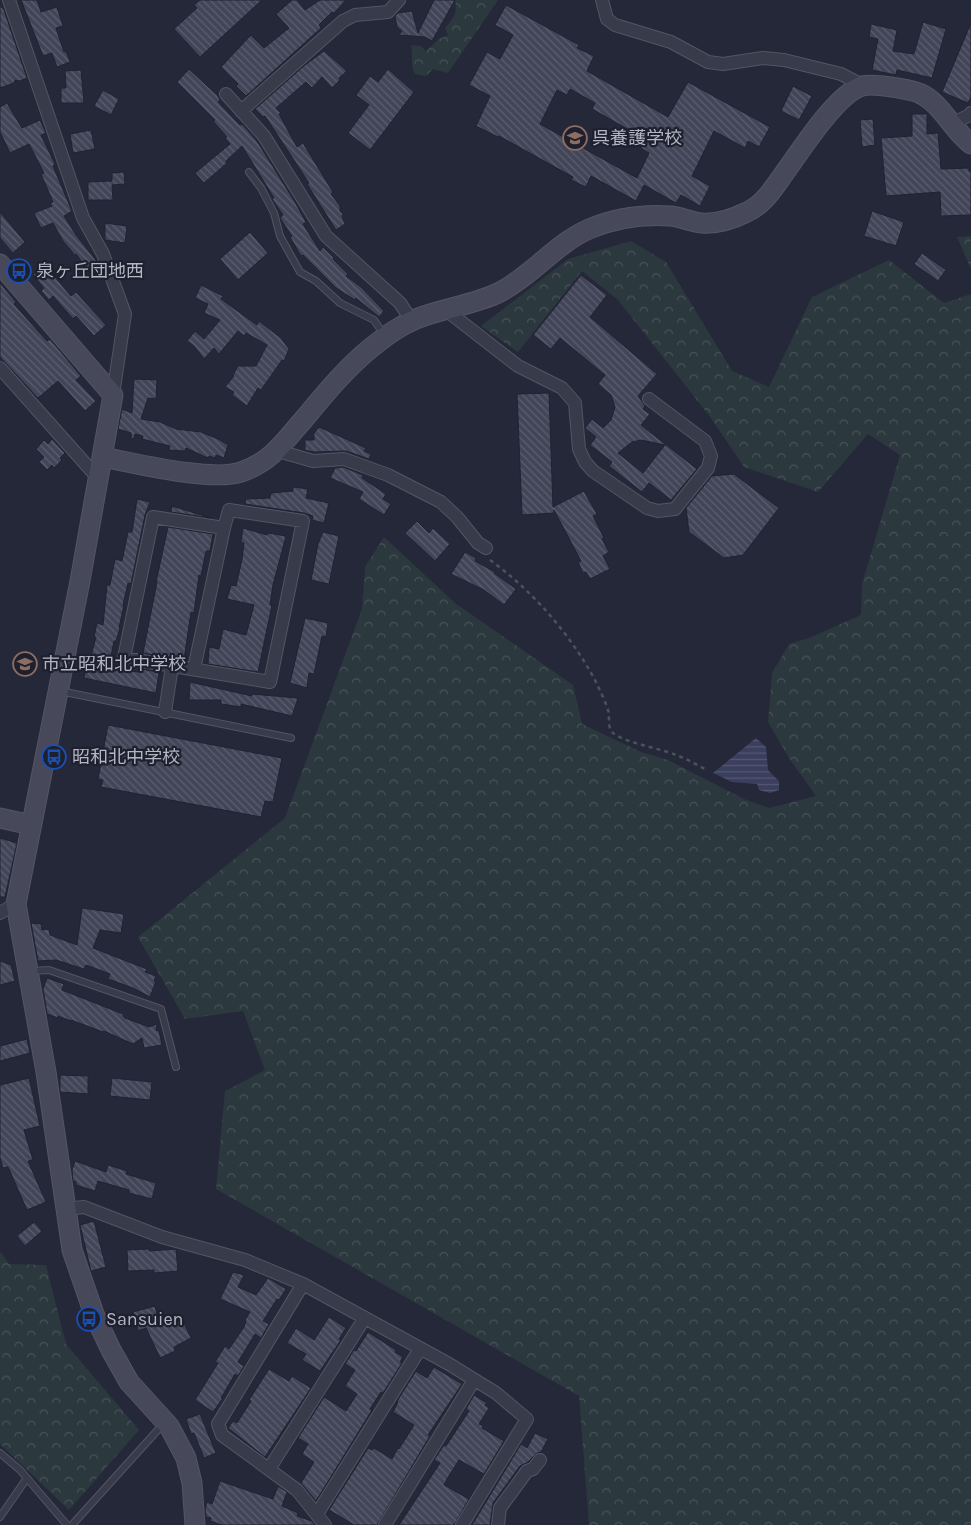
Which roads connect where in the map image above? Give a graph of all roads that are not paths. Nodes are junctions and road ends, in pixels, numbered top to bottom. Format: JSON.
{"nodes":[{"id":1,"x":9,"y":0,"type":"edge"},
{"id":2,"x":399,"y":0,"type":"edge"},
{"id":3,"x":602,"y":0,"type":"edge"},
{"id":4,"x":864,"y":86,"type":"junction"},
{"id":5,"x":226,"y":94,"type":"dead end"},
{"id":6,"x":241,"y":111,"type":"junction"},
{"id":7,"x":971,"y":113,"type":"edge"},
{"id":8,"x":951,"y":124,"type":"junction"},
{"id":9,"x":971,"y":144,"type":"edge"},
{"id":10,"x":249,"y":172,"type":"dead end"},
{"id":11,"x":0,"y":264,"type":"edge"},
{"id":12,"x":446,"y":310,"type":"junction"},
{"id":13,"x":412,"y":321,"type":"junction"},
{"id":14,"x":386,"y":337,"type":"junction"},
{"id":15,"x":0,"y":368,"type":"edge"},
{"id":16,"x":114,"y":395,"type":"junction"},
{"id":17,"x":650,"y":399,"type":"dead end"},
{"id":18,"x":278,"y":451,"type":"junction"},
{"id":19,"x":102,"y":457,"type":"junction"},
{"id":20,"x":98,"y":478,"type":"junction"},
{"id":21,"x":224,"y":528,"type":"junction"},
{"id":22,"x":485,"y":552,"type":"road end"},
{"id":23,"x":172,"y":666,"type":"junction"},
{"id":24,"x":194,"y":669,"type":"junction"},
{"id":25,"x":58,"y":691,"type":"junction"},
{"id":26,"x":165,"y":712,"type":"junction"},
{"id":27,"x":291,"y":738,"type":"dead end"},
{"id":28,"x":0,"y":818,"type":"edge"},
{"id":29,"x":31,"y":825,"type":"junction"},
{"id":30,"x":8,"y":908,"type":"edge"},
{"id":31,"x":28,"y":971,"type":"junction"},
{"id":32,"x":176,"y":1067,"type":"dead end"},
{"id":33,"x":66,"y":1208,"type":"junction"},
{"id":34,"x":303,"y":1284,"type":"junction"},
{"id":35,"x":364,"y":1319,"type":"junction"},
{"id":36,"x":420,"y":1349,"type":"junction"},
{"id":37,"x":474,"y":1380,"type":"junction"},
{"id":38,"x":165,"y":1421,"type":"junction"},
{"id":39,"x":0,"y":1453,"type":"edge"},
{"id":40,"x":540,"y":1460,"type":"dead end"},
{"id":41,"x":270,"y":1469,"type":"junction"},
{"id":42,"x":27,"y":1478,"type":"junction"},
{"id":43,"x":317,"y":1514,"type":"junction"},
{"id":44,"x":0,"y":1517,"type":"edge"},
{"id":45,"x":67,"y":1525,"type":"edge"},
{"id":46,"x":72,"y":1525,"type":"edge"},
{"id":47,"x":195,"y":1525,"type":"edge"},
{"id":48,"x":325,"y":1525,"type":"edge"},
{"id":49,"x":385,"y":1525,"type":"edge"},
{"id":50,"x":462,"y":1525,"type":"edge"},
{"id":51,"x":498,"y":1525,"type":"edge"}],
"edges":[{"from":1,"to":16,"type":"street"},
{"from":2,"to":6,"type":"street"},
{"from":3,"to":4,"type":"street"},
{"from":4,"to":8,"type":"street"},
{"from":4,"to":12,"type":"street"},
{"from":5,"to":6,"type":"street"},
{"from":6,"to":13,"type":"street"},
{"from":7,"to":8,"type":"street"},
{"from":8,"to":9,"type":"street"},
{"from":10,"to":14,"type":"lane"},
{"from":11,"to":16,"type":"street"},
{"from":12,"to":13,"type":"street"},
{"from":12,"to":17,"type":"street"},
{"from":13,"to":14,"type":"street"},
{"from":14,"to":18,"type":"street"},
{"from":15,"to":20,"type":"street"},
{"from":16,"to":19,"type":"street"},
{"from":18,"to":19,"type":"street"},
{"from":18,"to":22,"type":"street"},
{"from":19,"to":20,"type":"street"},
{"from":20,"to":25,"type":"street"},
{"from":21,"to":23,"type":"street"},
{"from":21,"to":24,"type":"street"},
{"from":21,"to":24,"type":"street"},
{"from":23,"to":24,"type":"street"},
{"from":23,"to":26,"type":"street"},
{"from":25,"to":26,"type":"lane"},
{"from":25,"to":29,"type":"street"},
{"from":26,"to":27,"type":"lane"},
{"from":28,"to":29,"type":"street"},
{"from":29,"to":30,"type":"street"},
{"from":30,"to":31,"type":"street"},
{"from":31,"to":32,"type":"lane"},
{"from":31,"to":33,"type":"street"},
{"from":33,"to":34,"type":"street"},
{"from":33,"to":38,"type":"street"},
{"from":34,"to":35,"type":"street"},
{"from":34,"to":41,"type":"street"},
{"from":35,"to":36,"type":"street"},
{"from":35,"to":41,"type":"street"},
{"from":36,"to":37,"type":"street"},
{"from":36,"to":43,"type":"street"},
{"from":37,"to":49,"type":"street"},
{"from":37,"to":50,"type":"street"},
{"from":38,"to":46,"type":"lane"},
{"from":38,"to":47,"type":"street"},
{"from":39,"to":42,"type":"lane"},
{"from":40,"to":51,"type":"street"},
{"from":41,"to":43,"type":"street"},
{"from":42,"to":44,"type":"lane"},
{"from":42,"to":45,"type":"lane"},
{"from":43,"to":48,"type":"street"}]}
